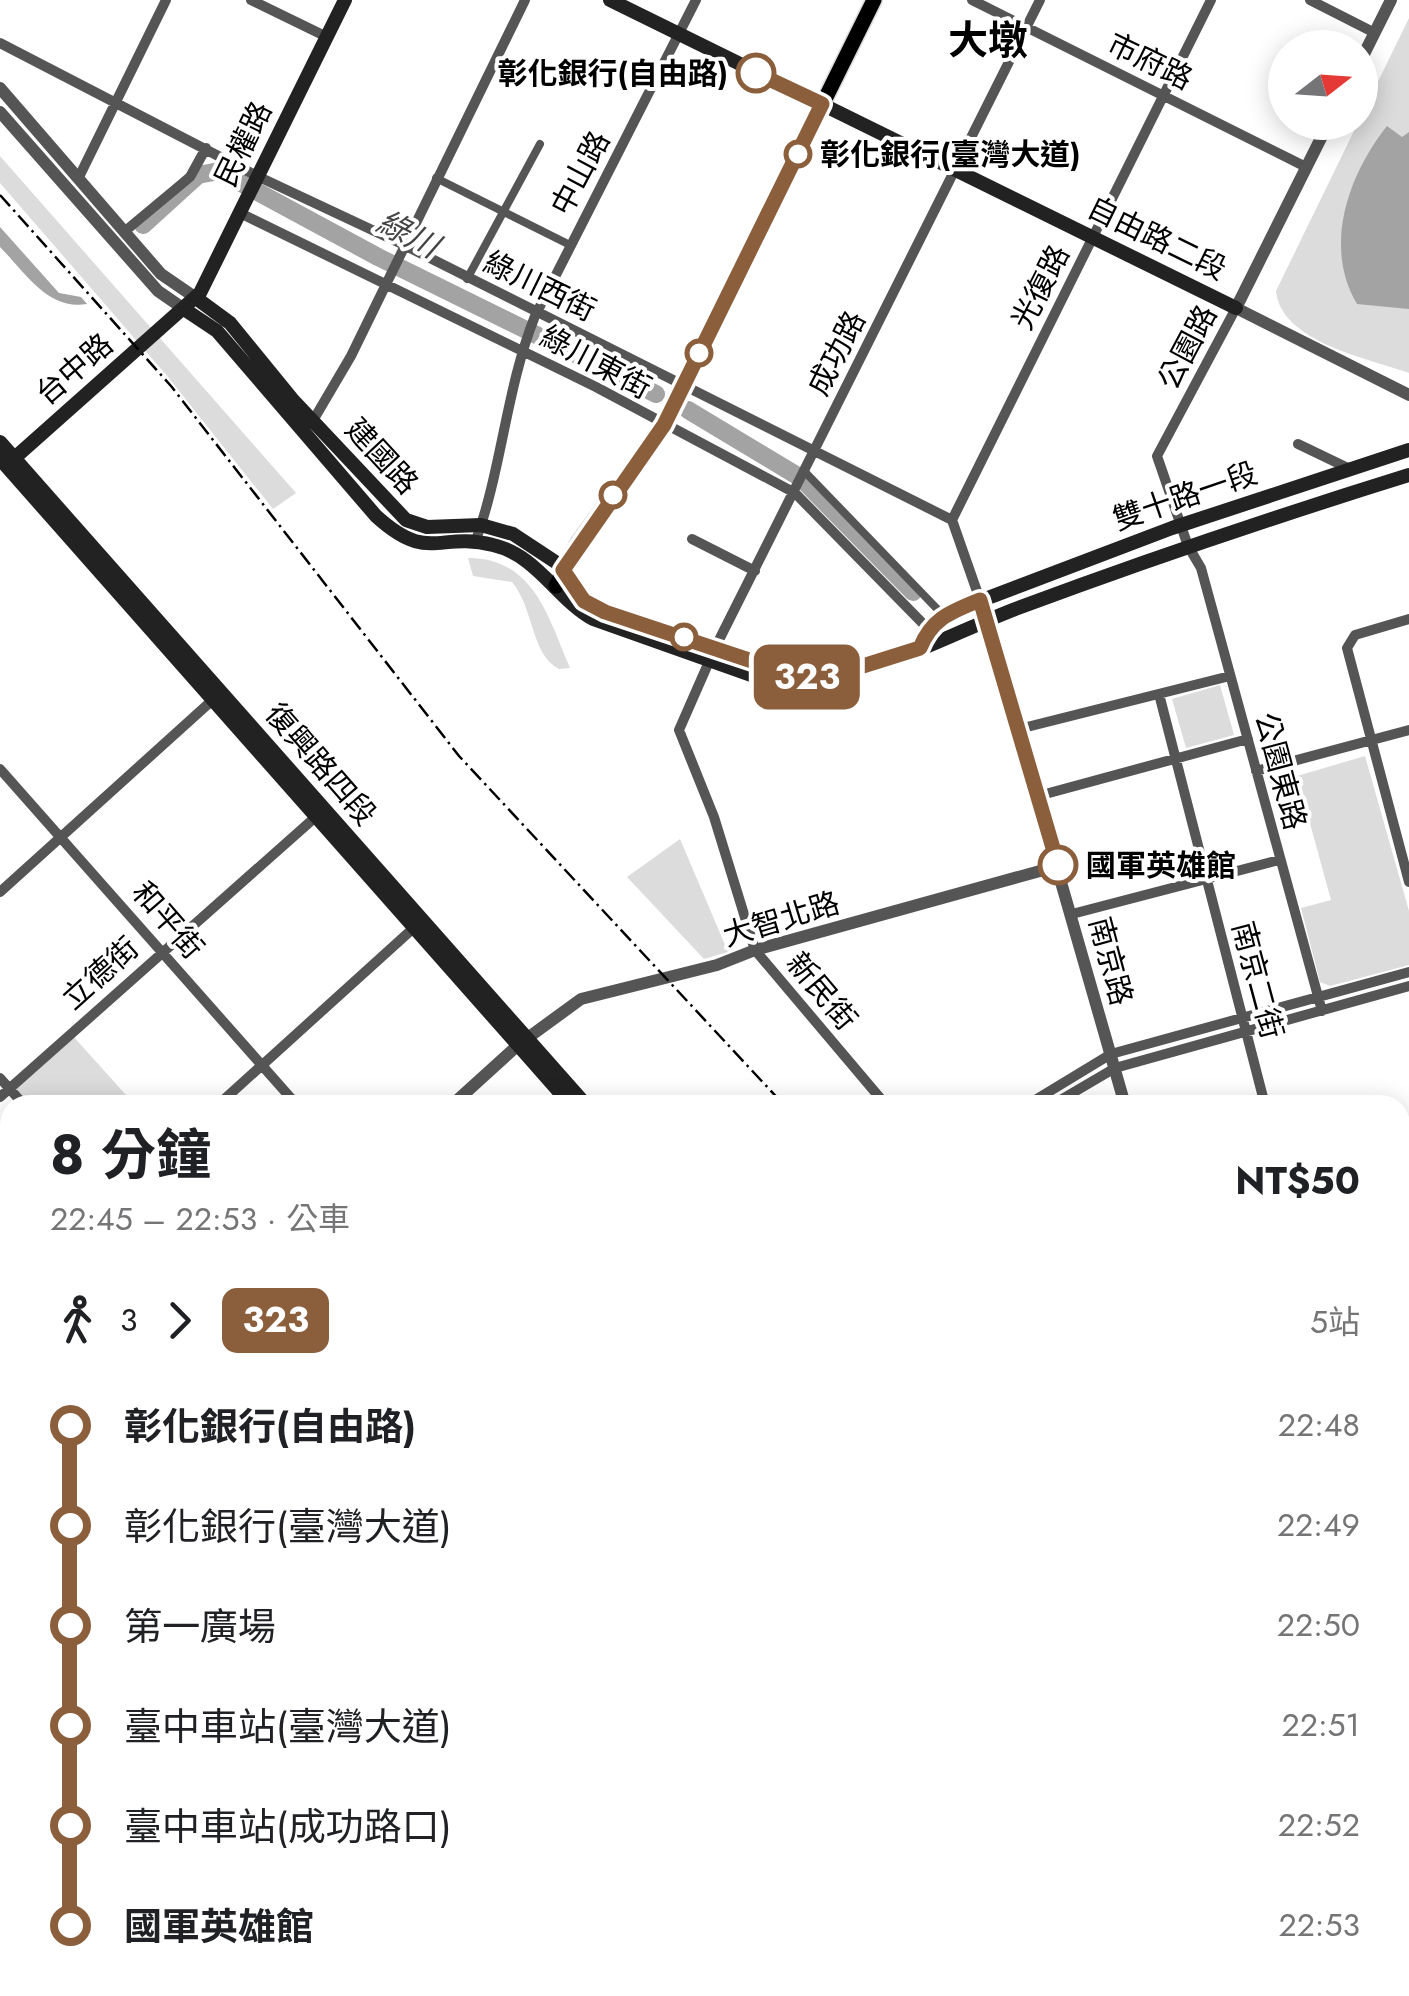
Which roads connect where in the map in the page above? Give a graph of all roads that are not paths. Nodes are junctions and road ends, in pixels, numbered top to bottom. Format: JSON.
{"nodes":[{"id":1,"x":166,"y":0,"type":"edge"},
{"id":2,"x":250,"y":0,"type":"edge"},
{"id":3,"x":345,"y":0,"type":"edge"},
{"id":4,"x":525,"y":0,"type":"edge"},
{"id":5,"x":610,"y":0,"type":"edge"},
{"id":6,"x":696,"y":0,"type":"edge"},
{"id":7,"x":874,"y":0,"type":"edge"},
{"id":8,"x":972,"y":0,"type":"edge"},
{"id":9,"x":1040,"y":0,"type":"edge"},
{"id":10,"x":1211,"y":0,"type":"edge"},
{"id":11,"x":1310,"y":0,"type":"edge"},
{"id":12,"x":1391,"y":0,"type":"edge"},
{"id":13,"x":1027,"y":27,"type":"junction"},
{"id":14,"x":1369,"y":30,"type":"edge"},
{"id":15,"x":1376,"y":30,"type":"edge"},
{"id":16,"x":678,"y":36,"type":"junction"},
{"id":17,"x":327,"y":37,"type":"junction"},
{"id":18,"x":0,"y":43,"type":"edge"},
{"id":19,"x":0,"y":88,"type":"edge"},
{"id":20,"x":1164,"y":96,"type":"junction"},
{"id":21,"x":116,"y":100,"type":"junction"},
{"id":22,"x":822,"y":104,"type":"junction"},
{"id":23,"x":0,"y":112,"type":"edge"},
{"id":24,"x":1320,"y":140,"type":"edge"},
{"id":25,"x":540,"y":144,"type":"dead end"},
{"id":26,"x":206,"y":148,"type":"junction"},
{"id":27,"x":1306,"y":167,"type":"junction"},
{"id":28,"x":956,"y":170,"type":"junction"},
{"id":29,"x":78,"y":177,"type":"junction"},
{"id":30,"x":435,"y":177,"type":"junction"},
{"id":31,"x":249,"y":194,"type":"junction"},
{"id":32,"x":502,"y":212,"type":"junction"},
{"id":33,"x":124,"y":232,"type":"junction"},
{"id":34,"x":1093,"y":238,"type":"junction"},
{"id":35,"x":570,"y":245,"type":"junction"},
{"id":36,"x":400,"y":248,"type":"junction"},
{"id":37,"x":468,"y":278,"type":"junction"},
{"id":38,"x":386,"y":280,"type":"junction"},
{"id":39,"x":190,"y":303,"type":"junction"},
{"id":40,"x":1236,"y":308,"type":"junction"},
{"id":41,"x":536,"y":314,"type":"junction"},
{"id":42,"x":523,"y":346,"type":"junction"},
{"id":43,"x":681,"y":389,"type":"junction"},
{"id":44,"x":1409,"y":395,"type":"edge"},
{"id":45,"x":665,"y":422,"type":"junction"},
{"id":46,"x":308,"y":427,"type":"junction"},
{"id":47,"x":0,"y":442,"type":"edge"},
{"id":48,"x":1298,"y":444,"type":"dead end"},
{"id":49,"x":1409,"y":450,"type":"edge"},
{"id":50,"x":815,"y":452,"type":"junction"},
{"id":51,"x":5,"y":464,"type":"edge"},
{"id":52,"x":1350,"y":469,"type":"junction"},
{"id":53,"x":805,"y":472,"type":"junction"},
{"id":54,"x":1409,"y":475,"type":"edge"},
{"id":55,"x":794,"y":493,"type":"junction"},
{"id":56,"x":952,"y":520,"type":"junction"},
{"id":57,"x":482,"y":525,"type":"junction"},
{"id":58,"x":1181,"y":525,"type":"junction"},
{"id":59,"x":692,"y":539,"type":"dead end"},
{"id":60,"x":475,"y":543,"type":"junction"},
{"id":61,"x":1188,"y":546,"type":"junction"},
{"id":62,"x":563,"y":570,"type":"junction"},
{"id":63,"x":756,"y":571,"type":"junction"},
{"id":64,"x":556,"y":586,"type":"junction"},
{"id":65,"x":980,"y":600,"type":"junction"},
{"id":66,"x":942,"y":616,"type":"junction"},
{"id":67,"x":988,"y":619,"type":"junction"},
{"id":68,"x":1409,"y":619,"type":"edge"},
{"id":69,"x":929,"y":627,"type":"junction"},
{"id":70,"x":941,"y":642,"type":"junction"},
{"id":71,"x":920,"y":648,"type":"junction"},
{"id":72,"x":712,"y":653,"type":"junction"},
{"id":73,"x":1230,"y":676,"type":"junction"},
{"id":74,"x":1159,"y":694,"type":"junction"},
{"id":75,"x":216,"y":696,"type":"junction"},
{"id":76,"x":1019,"y":729,"type":"junction"},
{"id":77,"x":680,"y":730,"type":"joint"},
{"id":78,"x":1409,"y":730,"type":"edge"},
{"id":79,"x":1248,"y":739,"type":"junction"},
{"id":80,"x":1370,"y":740,"type":"junction"},
{"id":81,"x":1176,"y":758,"type":"junction"},
{"id":82,"x":0,"y":769,"type":"edge"},
{"id":83,"x":1256,"y":771,"type":"junction"},
{"id":84,"x":1038,"y":796,"type":"junction"},
{"id":85,"x":320,"y":813,"type":"junction"},
{"id":86,"x":60,"y":838,"type":"junction"},
{"id":87,"x":1279,"y":860,"type":"junction"},
{"id":88,"x":1058,"y":866,"type":"junction"},
{"id":89,"x":1206,"y":879,"type":"junction"},
{"id":90,"x":1409,"y":882,"type":"edge"},
{"id":91,"x":0,"y":892,"type":"edge"},
{"id":92,"x":1072,"y":914,"type":"junction"},
{"id":93,"x":418,"y":924,"type":"junction"},
{"id":94,"x":756,"y":950,"type":"junction"},
{"id":95,"x":162,"y":951,"type":"junction"},
{"id":96,"x":1409,"y":972,"type":"edge"},
{"id":97,"x":1409,"y":986,"type":"edge"},
{"id":98,"x":1318,"y":996,"type":"junction"},
{"id":99,"x":1322,"y":1010,"type":"junction"},
{"id":100,"x":1242,"y":1016,"type":"junction"},
{"id":101,"x":1246,"y":1030,"type":"junction"},
{"id":102,"x":523,"y":1042,"type":"junction"},
{"id":103,"x":1111,"y":1054,"type":"junction"},
{"id":104,"x":262,"y":1066,"type":"junction"},
{"id":105,"x":1115,"y":1068,"type":"junction"},
{"id":106,"x":0,"y":1078,"type":"edge"},
{"id":107,"x":5,"y":1092,"type":"edge"},
{"id":108,"x":229,"y":1095,"type":"edge"},
{"id":109,"x":288,"y":1095,"type":"edge"},
{"id":110,"x":463,"y":1095,"type":"edge"},
{"id":111,"x":563,"y":1095,"type":"edge"},
{"id":112,"x":576,"y":1095,"type":"edge"},
{"id":113,"x":878,"y":1095,"type":"edge"},
{"id":114,"x":1043,"y":1095,"type":"edge"},
{"id":115,"x":1069,"y":1095,"type":"edge"},
{"id":116,"x":1122,"y":1095,"type":"edge"},
{"id":117,"x":1262,"y":1095,"type":"edge"}],
"edges":[{"from":1,"to":21,"type":"street"},
{"from":2,"to":17,"type":"street"},
{"from":3,"to":17,"type":"main road","name":"民權路"},
{"from":4,"to":30,"type":"street"},
{"from":5,"to":16,"type":"main road","name":"自由路二段"},
{"from":6,"to":16,"type":"street","name":"中山路"},
{"from":7,"to":22,"type":"main road"},
{"from":8,"to":13,"type":"street","name":"市府路"},
{"from":9,"to":13,"type":"street","name":"成功路"},
{"from":10,"to":20,"type":"street","name":"光復路"},
{"from":11,"to":14,"type":"street"},
{"from":12,"to":15,"type":"street"},
{"from":13,"to":20,"type":"street","name":"市府路"},
{"from":13,"to":28,"type":"street","name":"成功路"},
{"from":16,"to":22,"type":"main road","name":"自由路二段"},
{"from":16,"to":35,"type":"street","name":"中山路"},
{"from":17,"to":31,"type":"main road","name":"民權路"},
{"from":18,"to":21,"type":"street","name":"綠川西街"},
{"from":19,"to":29,"type":"street","name":"建國路"},
{"from":20,"to":27,"type":"street","name":"市府路"},
{"from":20,"to":34,"type":"street","name":"光復路"},
{"from":21,"to":26,"type":"street","name":"綠川西街"},
{"from":21,"to":29,"type":"street"},
{"from":22,"to":28,"type":"main road","name":"自由路二段"},
{"from":22,"to":43,"type":"main road"},
{"from":23,"to":39,"type":"street","name":"建國路"},
{"from":24,"to":27,"type":"street","name":"公園路"},
{"from":25,"to":32,"type":"street"},
{"from":26,"to":31,"type":"street","name":"綠川西街"},
{"from":26,"to":33,"type":"street"},
{"from":27,"to":40,"type":"street","name":"公園路"},
{"from":28,"to":34,"type":"main road","name":"自由路二段"},
{"from":28,"to":50,"type":"street","name":"成功路"},
{"from":29,"to":33,"type":"street","name":"建國路"},
{"from":30,"to":32,"type":"street"},
{"from":30,"to":36,"type":"street"},
{"from":31,"to":36,"type":"street","name":"綠川西街"},
{"from":31,"to":38,"type":"street","name":"綠川東街"},
{"from":31,"to":39,"type":"main road","name":"民權路"},
{"from":32,"to":35,"type":"street"},
{"from":32,"to":37,"type":"street"},
{"from":33,"to":39,"type":"street","name":"建國路"},
{"from":34,"to":40,"type":"main road","name":"自由路二段"},
{"from":34,"to":56,"type":"street","name":"光復路"},
{"from":35,"to":41,"type":"street","name":"中山路"},
{"from":36,"to":37,"type":"street","name":"綠川西街"},
{"from":36,"to":38,"type":"street"},
{"from":37,"to":41,"type":"street","name":"綠川西街"},
{"from":38,"to":42,"type":"street","name":"綠川東街"},
{"from":38,"to":46,"type":"street"},
{"from":39,"to":46,"type":"main road","name":"建國路"},
{"from":39,"to":51,"type":"main road","name":"台中路"},
{"from":40,"to":44,"type":"street","name":"自由路二段"},
{"from":40,"to":58,"type":"street","name":"公園路"},
{"from":41,"to":42,"type":"street","name":"中山路"},
{"from":41,"to":43,"type":"street","name":"綠川西街"},
{"from":42,"to":45,"type":"street","name":"綠川東街"},
{"from":42,"to":57,"type":"street"},
{"from":43,"to":45,"type":"main road"},
{"from":43,"to":50,"type":"street","name":"綠川西街"},
{"from":45,"to":55,"type":"street","name":"綠川東街"},
{"from":45,"to":62,"type":"main road"},
{"from":46,"to":57,"type":"main road","name":"建國路"},
{"from":46,"to":60,"type":"main road","name":"建國路"},
{"from":47,"to":51,"type":"main road","name":"復興路四段"},
{"from":48,"to":52,"type":"street"},
{"from":49,"to":52,"type":"main road","name":"雙十路一段"},
{"from":50,"to":53,"type":"street","name":"成功路"},
{"from":50,"to":56,"type":"street","name":"綠川西街"},
{"from":51,"to":75,"type":"main road","name":"復興路四段"},
{"from":52,"to":58,"type":"main road","name":"雙十路一段"},
{"from":53,"to":55,"type":"street","name":"成功路"},
{"from":53,"to":66,"type":"street"},
{"from":54,"to":61,"type":"main road","name":"雙十路一段"},
{"from":55,"to":63,"type":"street","name":"成功路"},
{"from":55,"to":69,"type":"street","name":"綠川東街"},
{"from":56,"to":65,"type":"street"},
{"from":57,"to":60,"type":"street"},
{"from":57,"to":62,"type":"main road","name":"建國路"},
{"from":58,"to":61,"type":"street","name":"公園路"},
{"from":58,"to":65,"type":"main road","name":"雙十路一段"},
{"from":59,"to":63,"type":"street"},
{"from":60,"to":64,"type":"main road","name":"建國路"},
{"from":61,"to":67,"type":"main road","name":"雙十路一段"},
{"from":61,"to":73,"type":"street","name":"公園東路"},
{"from":62,"to":64,"type":"main road"},
{"from":62,"to":72,"type":"main road","name":"建國路"},
{"from":63,"to":72,"type":"street","name":"成功路"},
{"from":64,"to":72,"type":"main road","name":"建國路"},
{"from":65,"to":66,"type":"main road"},
{"from":65,"to":67,"type":"street","name":"南京路"},
{"from":66,"to":69,"type":"main road"},
{"from":67,"to":70,"type":"main road","name":"建國路"},
{"from":67,"to":76,"type":"street","name":"南京路"},
{"from":68,"to":80,"type":"street"},
{"from":69,"to":70,"type":"street","name":"綠川東街"},
{"from":69,"to":71,"type":"main road"},
{"from":70,"to":71,"type":"main road","name":"建國路"},
{"from":71,"to":72,"type":"main road","name":"建國路"},
{"from":72,"to":77,"type":"street","name":"成功路"},
{"from":73,"to":74,"type":"street"},
{"from":73,"to":79,"type":"street","name":"公園東路"},
{"from":74,"to":76,"type":"street"},
{"from":74,"to":81,"type":"street","name":"南京二街"},
{"from":75,"to":85,"type":"main road","name":"復興路四段"},
{"from":75,"to":86,"type":"street"},
{"from":76,"to":84,"type":"street","name":"南京路"},
{"from":77,"to":94,"type":"street","name":"新民街"},
{"from":78,"to":80,"type":"street"},
{"from":79,"to":81,"type":"street"},
{"from":79,"to":83,"type":"street","name":"公園東路"},
{"from":80,"to":83,"type":"street"},
{"from":80,"to":90,"type":"street"},
{"from":81,"to":84,"type":"street"},
{"from":81,"to":89,"type":"street","name":"南京二街"},
{"from":82,"to":86,"type":"street","name":"和平街"},
{"from":83,"to":87,"type":"street","name":"公園東路"},
{"from":84,"to":88,"type":"street","name":"南京路"},
{"from":85,"to":93,"type":"main road","name":"復興路四段"},
{"from":85,"to":95,"type":"street","name":"立德街"},
{"from":86,"to":91,"type":"street"},
{"from":86,"to":95,"type":"street","name":"和平街"},
{"from":87,"to":89,"type":"street"},
{"from":87,"to":98,"type":"street","name":"公園東路"},
{"from":88,"to":92,"type":"street","name":"南京路"},
{"from":88,"to":94,"type":"street","name":"大智北路"},
{"from":89,"to":92,"type":"street"},
{"from":89,"to":100,"type":"street","name":"南京二街"},
{"from":92,"to":103,"type":"street","name":"南京路"},
{"from":93,"to":102,"type":"main road","name":"復興路四段"},
{"from":93,"to":104,"type":"street"},
{"from":94,"to":102,"type":"street","name":"大智北路"},
{"from":94,"to":113,"type":"street","name":"新民街"},
{"from":95,"to":104,"type":"street","name":"和平街"},
{"from":95,"to":107,"type":"street","name":"立德街"},
{"from":96,"to":98,"type":"street"},
{"from":97,"to":99,"type":"street"},
{"from":98,"to":99,"type":"street","name":"公園東路"},
{"from":98,"to":100,"type":"street"},
{"from":99,"to":101,"type":"street"},
{"from":100,"to":101,"type":"street","name":"南京二街"},
{"from":100,"to":103,"type":"street"},
{"from":101,"to":105,"type":"street"},
{"from":101,"to":117,"type":"street","name":"南京二街"},
{"from":102,"to":110,"type":"street","name":"大智北路"},
{"from":102,"to":111,"type":"main road","name":"復興路四段"},
{"from":102,"to":112,"type":"main road","name":"復興路四段"},
{"from":103,"to":105,"type":"street","name":"南京路"},
{"from":103,"to":114,"type":"street"},
{"from":104,"to":108,"type":"street"},
{"from":104,"to":109,"type":"street","name":"和平街"},
{"from":105,"to":115,"type":"street"},
{"from":105,"to":116,"type":"street","name":"南京路"},
{"from":106,"to":107,"type":"street"}]}
